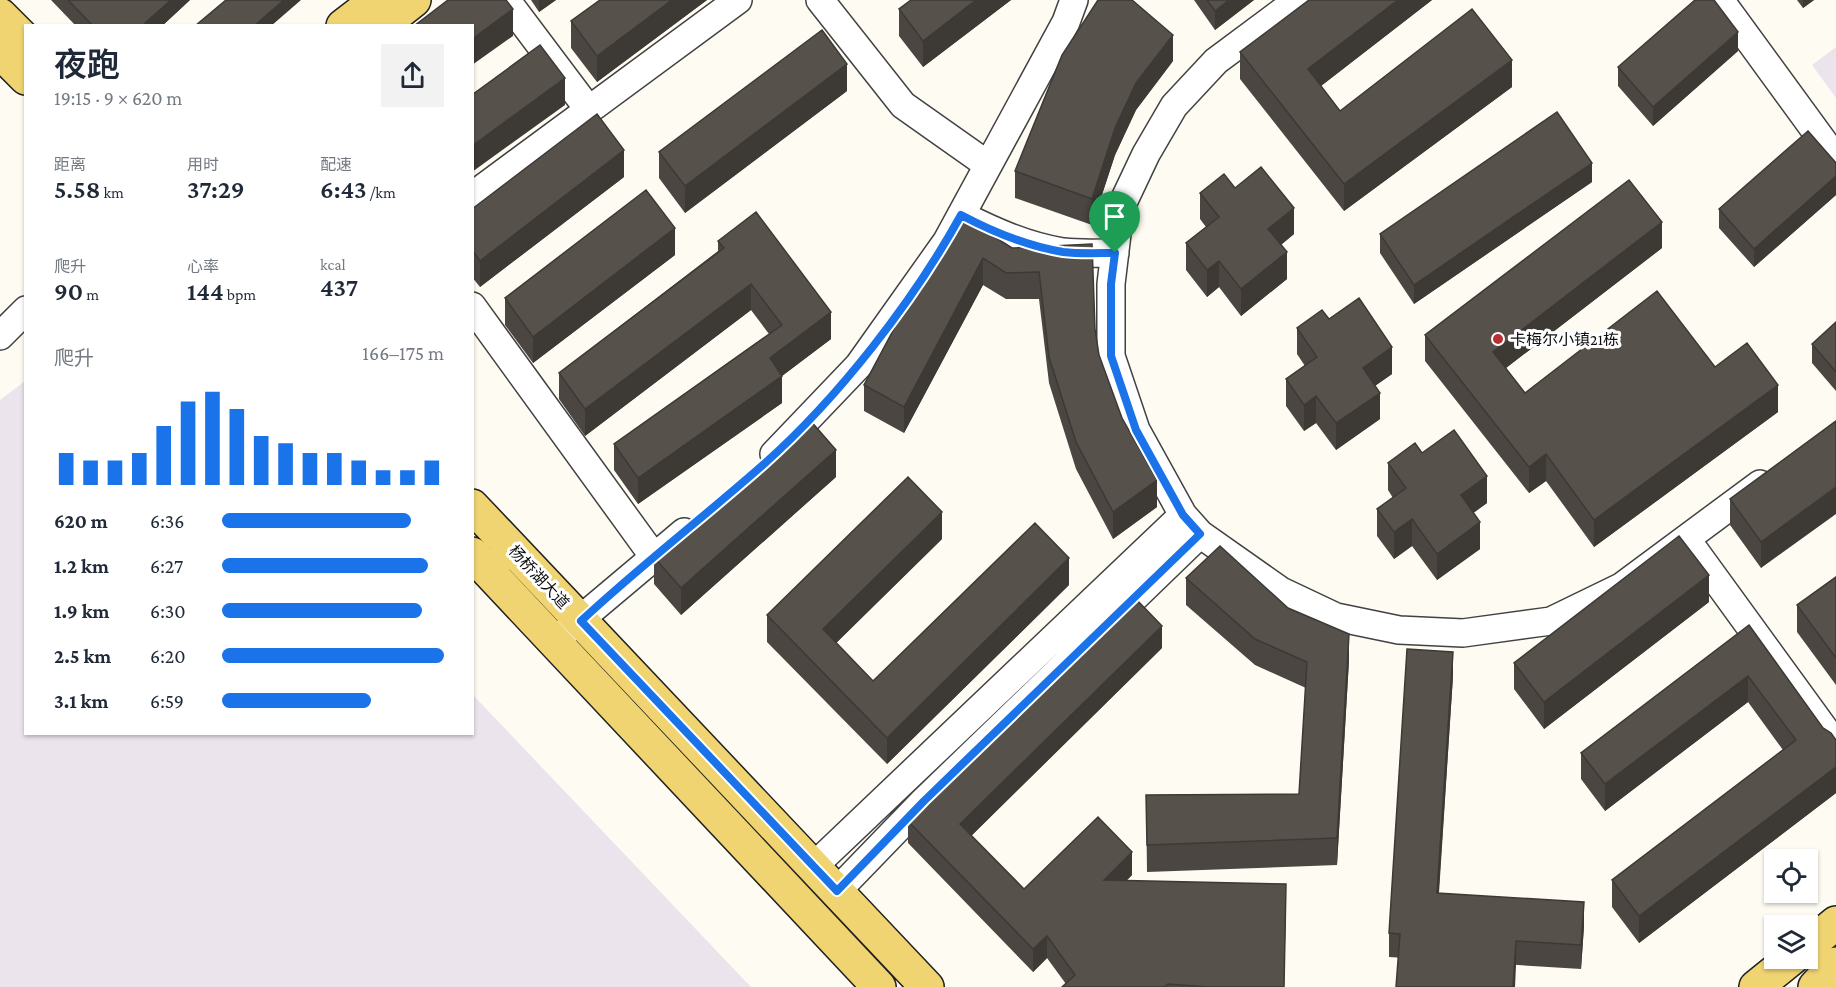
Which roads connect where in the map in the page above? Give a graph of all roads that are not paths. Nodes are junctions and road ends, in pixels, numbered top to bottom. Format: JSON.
{"nodes":[{"id":1,"x":414,"y":0,"type":"edge"},
{"id":2,"x":507,"y":0,"type":"edge"},
{"id":3,"x":738,"y":0,"type":"edge"},
{"id":4,"x":820,"y":0,"type":"edge"},
{"id":5,"x":1074,"y":0,"type":"edge"},
{"id":6,"x":1298,"y":0,"type":"edge"},
{"id":7,"x":1720,"y":0,"type":"edge"},
{"id":8,"x":361,"y":13,"type":"edge"},
{"id":9,"x":0,"y":15,"type":"edge"},
{"id":10,"x":24,"y":39,"type":"edge"},
{"id":11,"x":0,"y":52,"type":"edge"},
{"id":12,"x":24,"y":76,"type":"edge"},
{"id":13,"x":589,"y":110,"type":"junction"},
{"id":14,"x":1836,"y":159,"type":"edge"},
{"id":15,"x":988,"y":165,"type":"junction"},
{"id":16,"x":474,"y":195,"type":"edge"},
{"id":17,"x":961,"y":215,"type":"junction"},
{"id":18,"x":1115,"y":253,"type":"junction"},
{"id":19,"x":474,"y":309,"type":"edge"},
{"id":20,"x":24,"y":312,"type":"edge"},
{"id":21,"x":0,"y":336,"type":"edge"},
{"id":22,"x":757,"y":469,"type":"edge"},
{"id":23,"x":1780,"y":469,"type":"edge"},
{"id":24,"x":474,"y":508,"type":"edge"},
{"id":25,"x":705,"y":513,"type":"edge"},
{"id":26,"x":1192,"y":525,"type":"junction"},
{"id":27,"x":1687,"y":540,"type":"junction"},
{"id":28,"x":474,"y":556,"type":"edge"},
{"id":29,"x":654,"y":558,"type":"junction"},
{"id":30,"x":581,"y":621,"type":"junction"},
{"id":31,"x":553,"y":640,"type":"junction"},
{"id":32,"x":1836,"y":745,"type":"edge"},
{"id":33,"x":814,"y":867,"type":"junction"},
{"id":34,"x":837,"y":891,"type":"junction"},
{"id":35,"x":1836,"y":923,"type":"edge"},
{"id":36,"x":1818,"y":938,"type":"edge"},
{"id":37,"x":1836,"y":964,"type":"edge"},
{"id":38,"x":1778,"y":969,"type":"edge"},
{"id":39,"x":879,"y":987,"type":"edge"},
{"id":40,"x":927,"y":987,"type":"edge"},
{"id":41,"x":1756,"y":987,"type":"edge"},
{"id":42,"x":1815,"y":987,"type":"edge"}],
"edges":[{"from":1,"to":8,"type":"main road"},
{"from":2,"to":13,"type":"street"},
{"from":3,"to":13,"type":"street"},
{"from":4,"to":15,"type":"street"},
{"from":5,"to":15,"type":"street"},
{"from":6,"to":18,"type":"street"},
{"from":7,"to":14,"type":"street"},
{"from":9,"to":10,"type":"main road"},
{"from":11,"to":12,"type":"main road"},
{"from":13,"to":16,"type":"street"},
{"from":15,"to":17,"type":"street"},
{"from":17,"to":18,"type":"street"},
{"from":17,"to":22,"type":"street"},
{"from":18,"to":26,"type":"street"},
{"from":19,"to":29,"type":"street"},
{"from":20,"to":21,"type":"street"},
{"from":23,"to":27,"type":"street"},
{"from":24,"to":30,"type":"main road","name":"杨桥湖大道"},
{"from":25,"to":29,"type":"street"},
{"from":26,"to":27,"type":"street"},
{"from":26,"to":33,"type":"street"},
{"from":26,"to":34,"type":"street"},
{"from":27,"to":32,"type":"street"},
{"from":28,"to":31,"type":"main road","name":"杨桥湖大道"},
{"from":29,"to":30,"type":"street"},
{"from":30,"to":31,"type":"street"},
{"from":30,"to":33,"type":"main road","name":"杨桥湖大道"},
{"from":31,"to":39,"type":"main road","name":"杨桥湖大道"},
{"from":33,"to":34,"type":"main road","name":"杨桥湖大道"},
{"from":34,"to":40,"type":"main road","name":"杨桥湖大道"},
{"from":35,"to":36,"type":"main road"},
{"from":37,"to":42,"type":"main road"},
{"from":38,"to":41,"type":"main road"}]}
